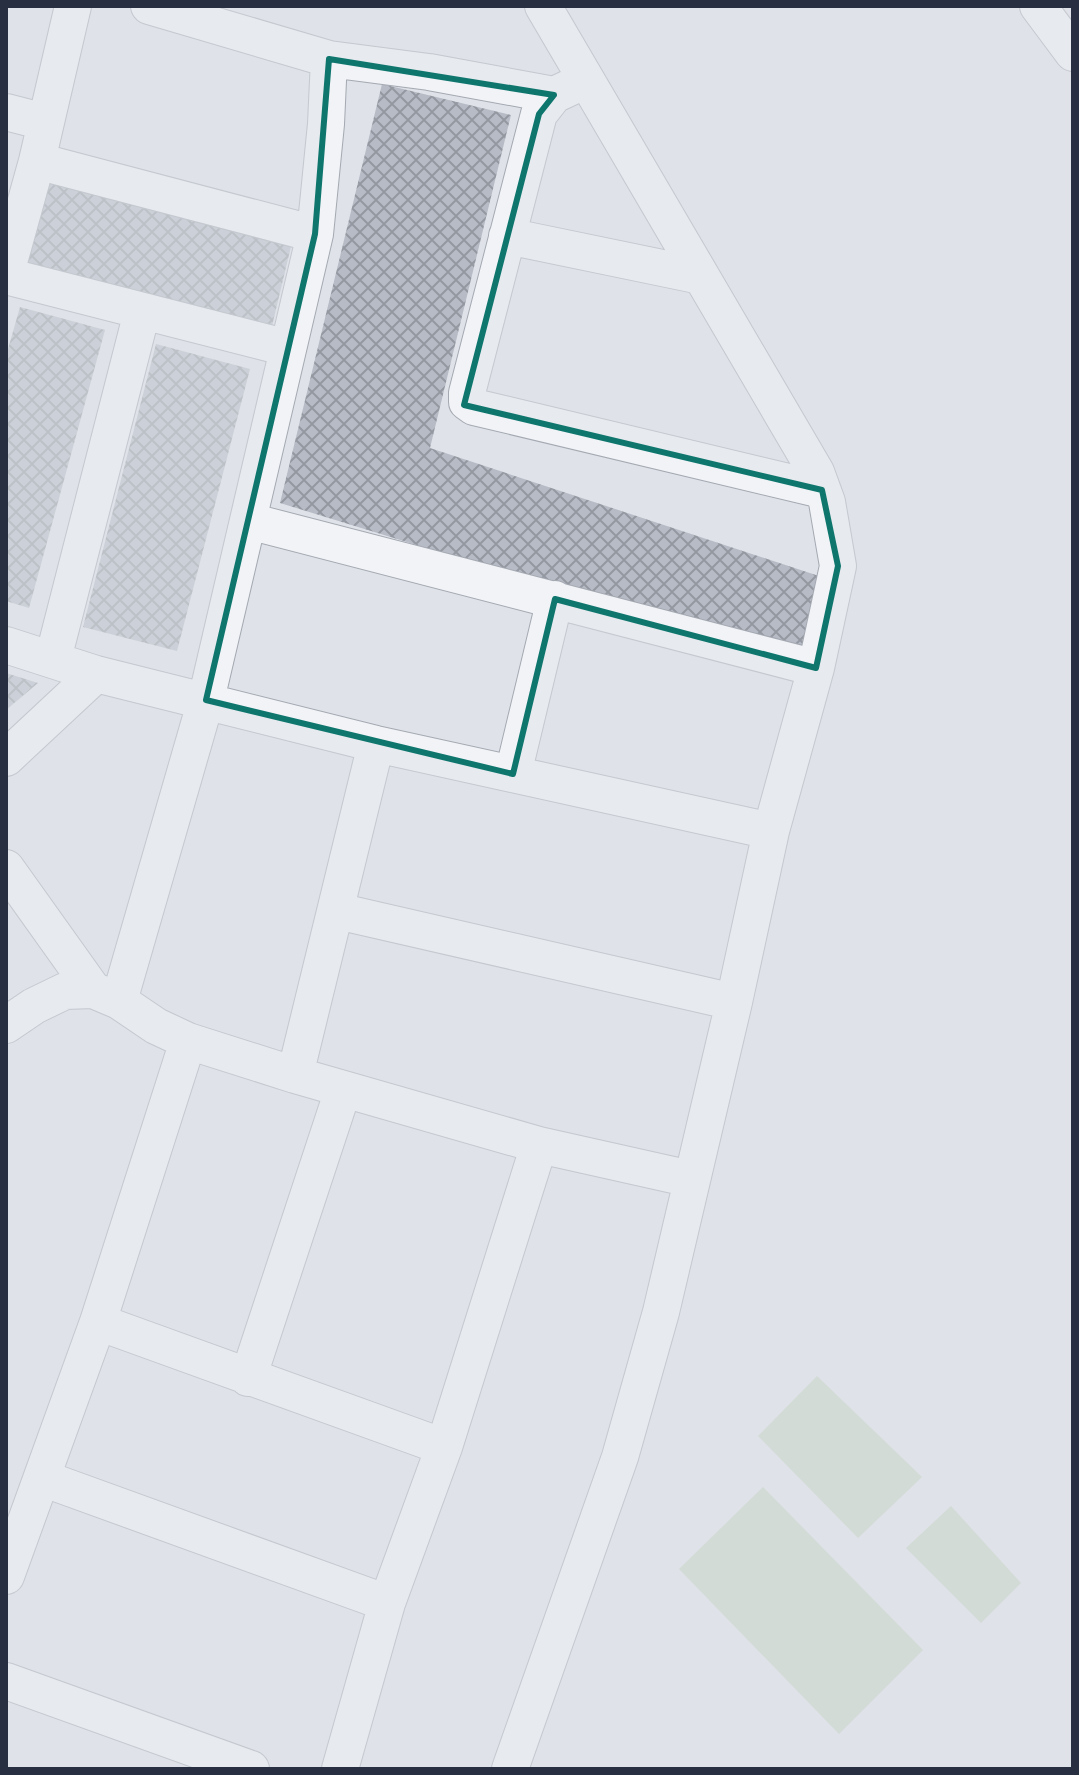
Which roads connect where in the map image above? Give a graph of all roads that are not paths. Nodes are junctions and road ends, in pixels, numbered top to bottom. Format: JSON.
{"nodes":[{"id":1,"x":73,"y":6,"type":"edge"},
{"id":2,"x":149,"y":6,"type":"edge"},
{"id":3,"x":543,"y":6,"type":"edge"},
{"id":4,"x":1038,"y":6,"type":"edge"},
{"id":5,"x":1073,"y":53,"type":"edge"},
{"id":6,"x":329,"y":59,"type":"junction"},
{"id":7,"x":570,"y":88,"type":"junction"},
{"id":8,"x":6,"y":112,"type":"edge"},
{"id":9,"x":45,"y":122,"type":"junction"},
{"id":10,"x":37,"y":161,"type":"junction"},
{"id":11,"x":315,"y":234,"type":"junction"},
{"id":12,"x":507,"y":236,"type":"junction"},
{"id":13,"x":6,"y":274,"type":"edge"},
{"id":14,"x":701,"y":276,"type":"junction"},
{"id":15,"x":142,"y":312,"type":"junction"},
{"id":16,"x":288,"y":348,"type":"junction"},
{"id":17,"x":822,"y":490,"type":"junction"},
{"id":18,"x":249,"y":521,"type":"junction"},
{"id":19,"x":555,"y":599,"type":"junction"},
{"id":20,"x":6,"y":645,"type":"edge"},
{"id":21,"x":53,"y":659,"type":"junction"},
{"id":22,"x":816,"y":668,"type":"junction"},
{"id":23,"x":96,"y":674,"type":"junction"},
{"id":24,"x":206,"y":700,"type":"junction"},
{"id":25,"x":376,"y":744,"type":"junction"},
{"id":26,"x":6,"y":758,"type":"edge"},
{"id":27,"x":513,"y":774,"type":"junction"},
{"id":28,"x":771,"y":831,"type":"junction"},
{"id":29,"x":6,"y":868,"type":"edge"},
{"id":30,"x":337,"y":911,"type":"junction"},
{"id":31,"x":106,"y":996,"type":"junction"},
{"id":32,"x":734,"y":1002,"type":"junction"},
{"id":33,"x":6,"y":1025,"type":"edge"},
{"id":34,"x":188,"y":1041,"type":"junction"},
{"id":35,"x":295,"y":1075,"type":"junction"},
{"id":36,"x":343,"y":1090,"type":"junction"},
{"id":37,"x":539,"y":1145,"type":"junction"},
{"id":38,"x":691,"y":1179,"type":"junction"},
{"id":39,"x":98,"y":1322,"type":"junction"},
{"id":40,"x":248,"y":1378,"type":"junction"},
{"id":41,"x":444,"y":1447,"type":"junction"},
{"id":42,"x":42,"y":1478,"type":"junction"},
{"id":43,"x":6,"y":1576,"type":"edge"},
{"id":44,"x":387,"y":1603,"type":"junction"},
{"id":45,"x":9,"y":1692,"type":"edge"},
{"id":46,"x":251,"y":1769,"type":"edge"},
{"id":47,"x":340,"y":1769,"type":"edge"},
{"id":48,"x":510,"y":1769,"type":"edge"}],
"edges":[{"from":1,"to":9,"type":"street"},
{"from":2,"to":6,"type":"street"},
{"from":3,"to":7,"type":"street"},
{"from":4,"to":5,"type":"street"},
{"from":6,"to":7,"type":"street"},
{"from":6,"to":11,"type":"street"},
{"from":7,"to":12,"type":"street"},
{"from":7,"to":14,"type":"street"},
{"from":8,"to":9,"type":"street"},
{"from":9,"to":10,"type":"street"},
{"from":10,"to":11,"type":"street"},
{"from":10,"to":13,"type":"street"},
{"from":11,"to":16,"type":"street"},
{"from":12,"to":14,"type":"street"},
{"from":12,"to":17,"type":"street"},
{"from":13,"to":15,"type":"street"},
{"from":14,"to":17,"type":"street"},
{"from":15,"to":16,"type":"street"},
{"from":15,"to":21,"type":"street"},
{"from":16,"to":18,"type":"street"},
{"from":17,"to":22,"type":"street"},
{"from":18,"to":19,"type":"street"},
{"from":18,"to":24,"type":"street"},
{"from":19,"to":22,"type":"street"},
{"from":19,"to":27,"type":"street"},
{"from":20,"to":21,"type":"street"},
{"from":21,"to":23,"type":"street"},
{"from":22,"to":28,"type":"street"},
{"from":23,"to":24,"type":"street"},
{"from":23,"to":26,"type":"street"},
{"from":24,"to":25,"type":"street"},
{"from":24,"to":31,"type":"street"},
{"from":25,"to":27,"type":"street"},
{"from":25,"to":30,"type":"street"},
{"from":27,"to":28,"type":"street"},
{"from":28,"to":32,"type":"street"},
{"from":29,"to":31,"type":"street"},
{"from":30,"to":32,"type":"street"},
{"from":30,"to":35,"type":"street"},
{"from":31,"to":33,"type":"street"},
{"from":31,"to":34,"type":"street"},
{"from":32,"to":38,"type":"street"},
{"from":34,"to":35,"type":"street"},
{"from":34,"to":39,"type":"street"},
{"from":35,"to":36,"type":"street"},
{"from":36,"to":37,"type":"street"},
{"from":36,"to":40,"type":"street"},
{"from":37,"to":38,"type":"street"},
{"from":37,"to":41,"type":"street"},
{"from":38,"to":48,"type":"street"},
{"from":39,"to":40,"type":"street"},
{"from":39,"to":42,"type":"street"},
{"from":40,"to":41,"type":"street"},
{"from":41,"to":44,"type":"street"},
{"from":42,"to":43,"type":"street"},
{"from":42,"to":44,"type":"street"},
{"from":44,"to":47,"type":"street"},
{"from":45,"to":46,"type":"street"}]}
